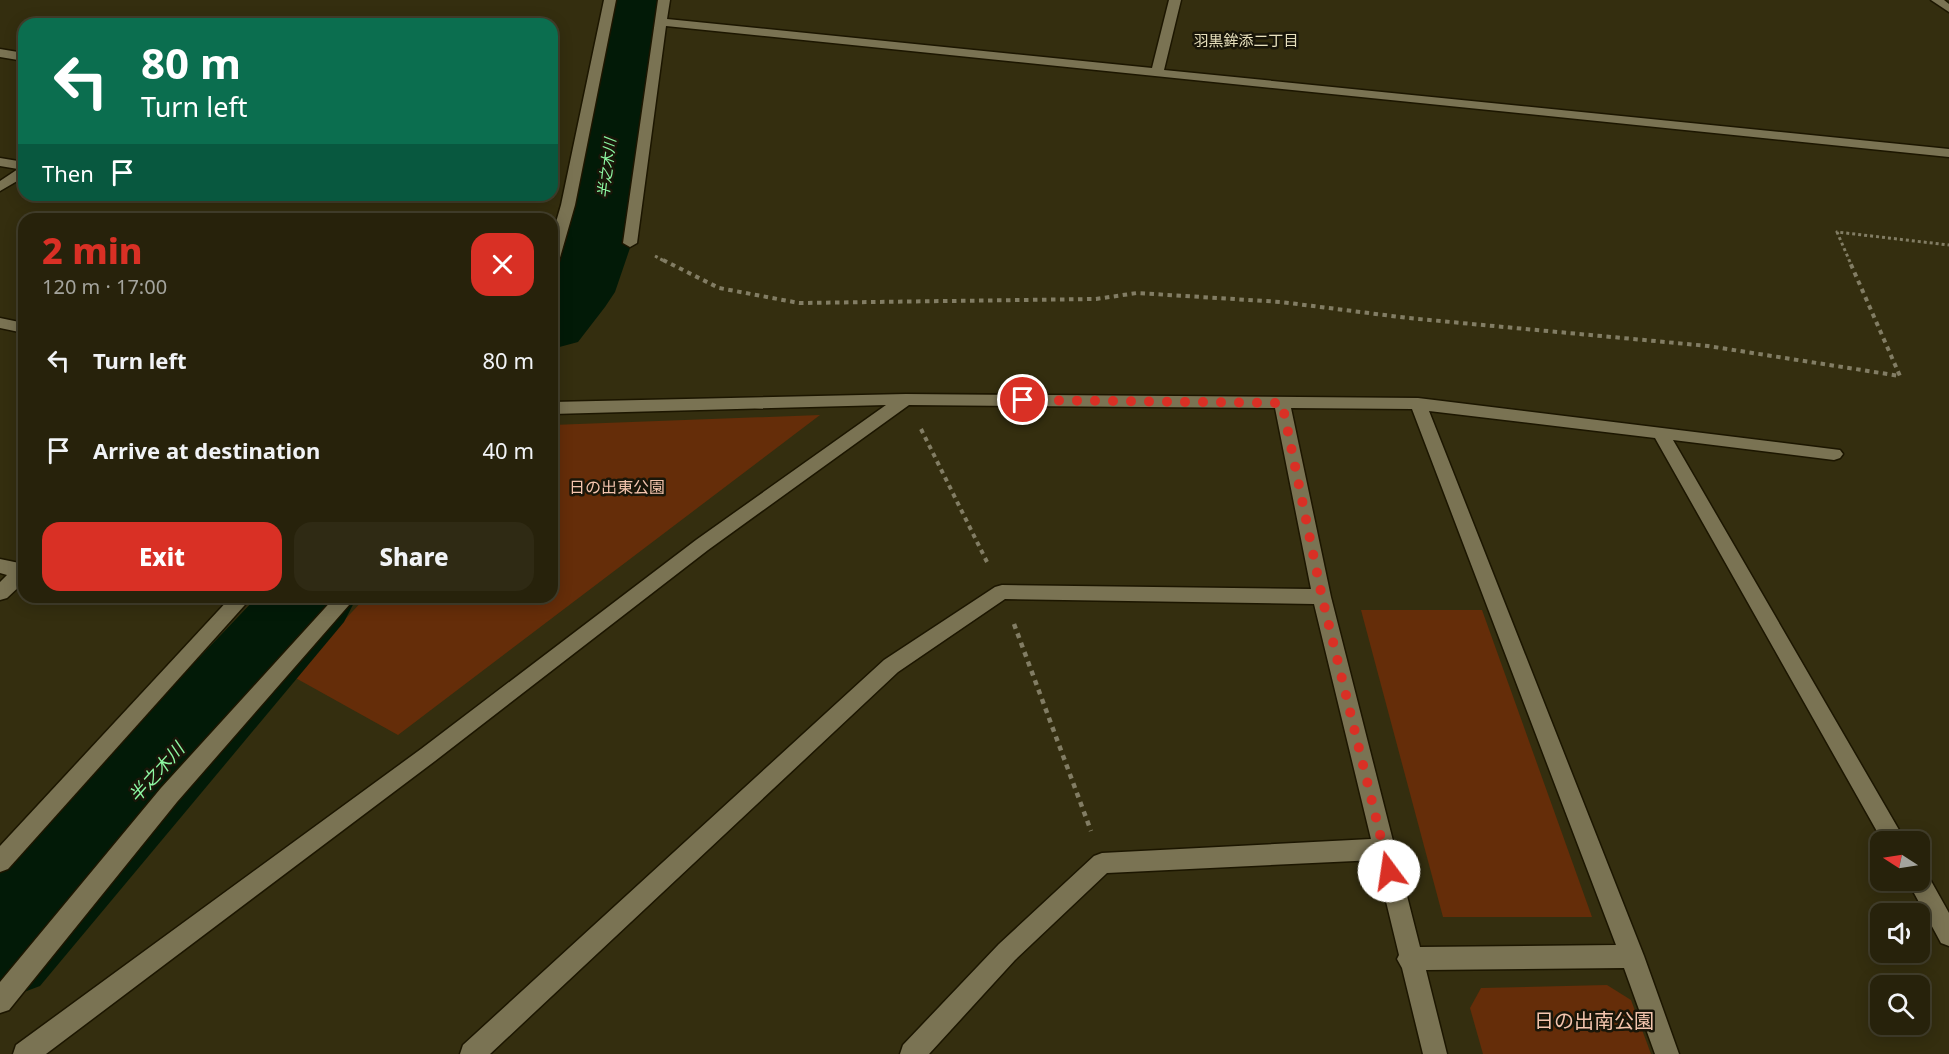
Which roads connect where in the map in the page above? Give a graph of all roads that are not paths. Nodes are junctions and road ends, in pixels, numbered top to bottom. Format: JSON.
{"nodes":[{"id":1,"x":610,"y":0,"type":"edge"},
{"id":2,"x":664,"y":0,"type":"edge"},
{"id":3,"x":1175,"y":0,"type":"edge"},
{"id":4,"x":1937,"y":0,"type":"edge"},
{"id":5,"x":1949,"y":9,"type":"edge"},
{"id":6,"x":660,"y":22,"type":"junction"},
{"id":7,"x":0,"y":53,"type":"edge"},
{"id":8,"x":18,"y":56,"type":"edge"},
{"id":9,"x":1157,"y":72,"type":"junction"},
{"id":10,"x":1949,"y":153,"type":"edge"},
{"id":11,"x":0,"y":162,"type":"edge"},
{"id":12,"x":18,"y":165,"type":"edge"},
{"id":13,"x":18,"y":175,"type":"edge"},
{"id":14,"x":0,"y":187,"type":"edge"},
{"id":15,"x":558,"y":240,"type":"edge"},
{"id":16,"x":630,"y":243,"type":"road end"},
{"id":17,"x":0,"y":323,"type":"edge"},
{"id":18,"x":18,"y":327,"type":"edge"},
{"id":19,"x":906,"y":399,"type":"junction"},
{"id":20,"x":1282,"y":403,"type":"junction"},
{"id":21,"x":1418,"y":404,"type":"junction"},
{"id":22,"x":558,"y":408,"type":"edge"},
{"id":23,"x":1661,"y":434,"type":"junction"},
{"id":24,"x":1834,"y":454,"type":"dead end"},
{"id":25,"x":0,"y":566,"type":"edge"},
{"id":26,"x":18,"y":570,"type":"edge"},
{"id":27,"x":18,"y":576,"type":"edge"},
{"id":28,"x":0,"y":593,"type":"edge"},
{"id":29,"x":1322,"y":597,"type":"junction"},
{"id":30,"x":237,"y":603,"type":"edge"},
{"id":31,"x":342,"y":603,"type":"edge"},
{"id":32,"x":1889,"y":831,"type":"edge"},
{"id":33,"x":1383,"y":849,"type":"junction"},
{"id":34,"x":0,"y":862,"type":"edge"},
{"id":35,"x":1924,"y":891,"type":"edge"},
{"id":36,"x":1949,"y":935,"type":"edge"},
{"id":37,"x":1632,"y":956,"type":"junction"},
{"id":38,"x":1410,"y":958,"type":"junction"},
{"id":39,"x":0,"y":1001,"type":"edge"},
{"id":40,"x":25,"y":1054,"type":"edge"},
{"id":41,"x":472,"y":1054,"type":"edge"},
{"id":42,"x":912,"y":1054,"type":"edge"},
{"id":43,"x":1435,"y":1054,"type":"edge"},
{"id":44,"x":1667,"y":1054,"type":"edge"}],
"edges":[{"from":1,"to":15,"type":"street"},
{"from":2,"to":6,"type":"street"},
{"from":3,"to":9,"type":"street"},
{"from":4,"to":5,"type":"street"},
{"from":6,"to":9,"type":"street"},
{"from":6,"to":16,"type":"street"},
{"from":7,"to":8,"type":"street"},
{"from":9,"to":10,"type":"street"},
{"from":11,"to":12,"type":"street"},
{"from":13,"to":14,"type":"street"},
{"from":17,"to":18,"type":"street"},
{"from":19,"to":20,"type":"street"},
{"from":19,"to":22,"type":"street"},
{"from":19,"to":40,"type":"street"},
{"from":20,"to":21,"type":"street"},
{"from":20,"to":29,"type":"street"},
{"from":21,"to":23,"type":"street"},
{"from":21,"to":37,"type":"street"},
{"from":23,"to":24,"type":"street"},
{"from":23,"to":32,"type":"street"},
{"from":25,"to":26,"type":"street"},
{"from":27,"to":28,"type":"street"},
{"from":29,"to":33,"type":"street"},
{"from":29,"to":41,"type":"street"},
{"from":30,"to":34,"type":"street"},
{"from":31,"to":39,"type":"street"},
{"from":33,"to":38,"type":"street"},
{"from":33,"to":42,"type":"street"},
{"from":35,"to":36,"type":"street"},
{"from":37,"to":38,"type":"street"},
{"from":37,"to":44,"type":"street"},
{"from":38,"to":43,"type":"street"}]}
